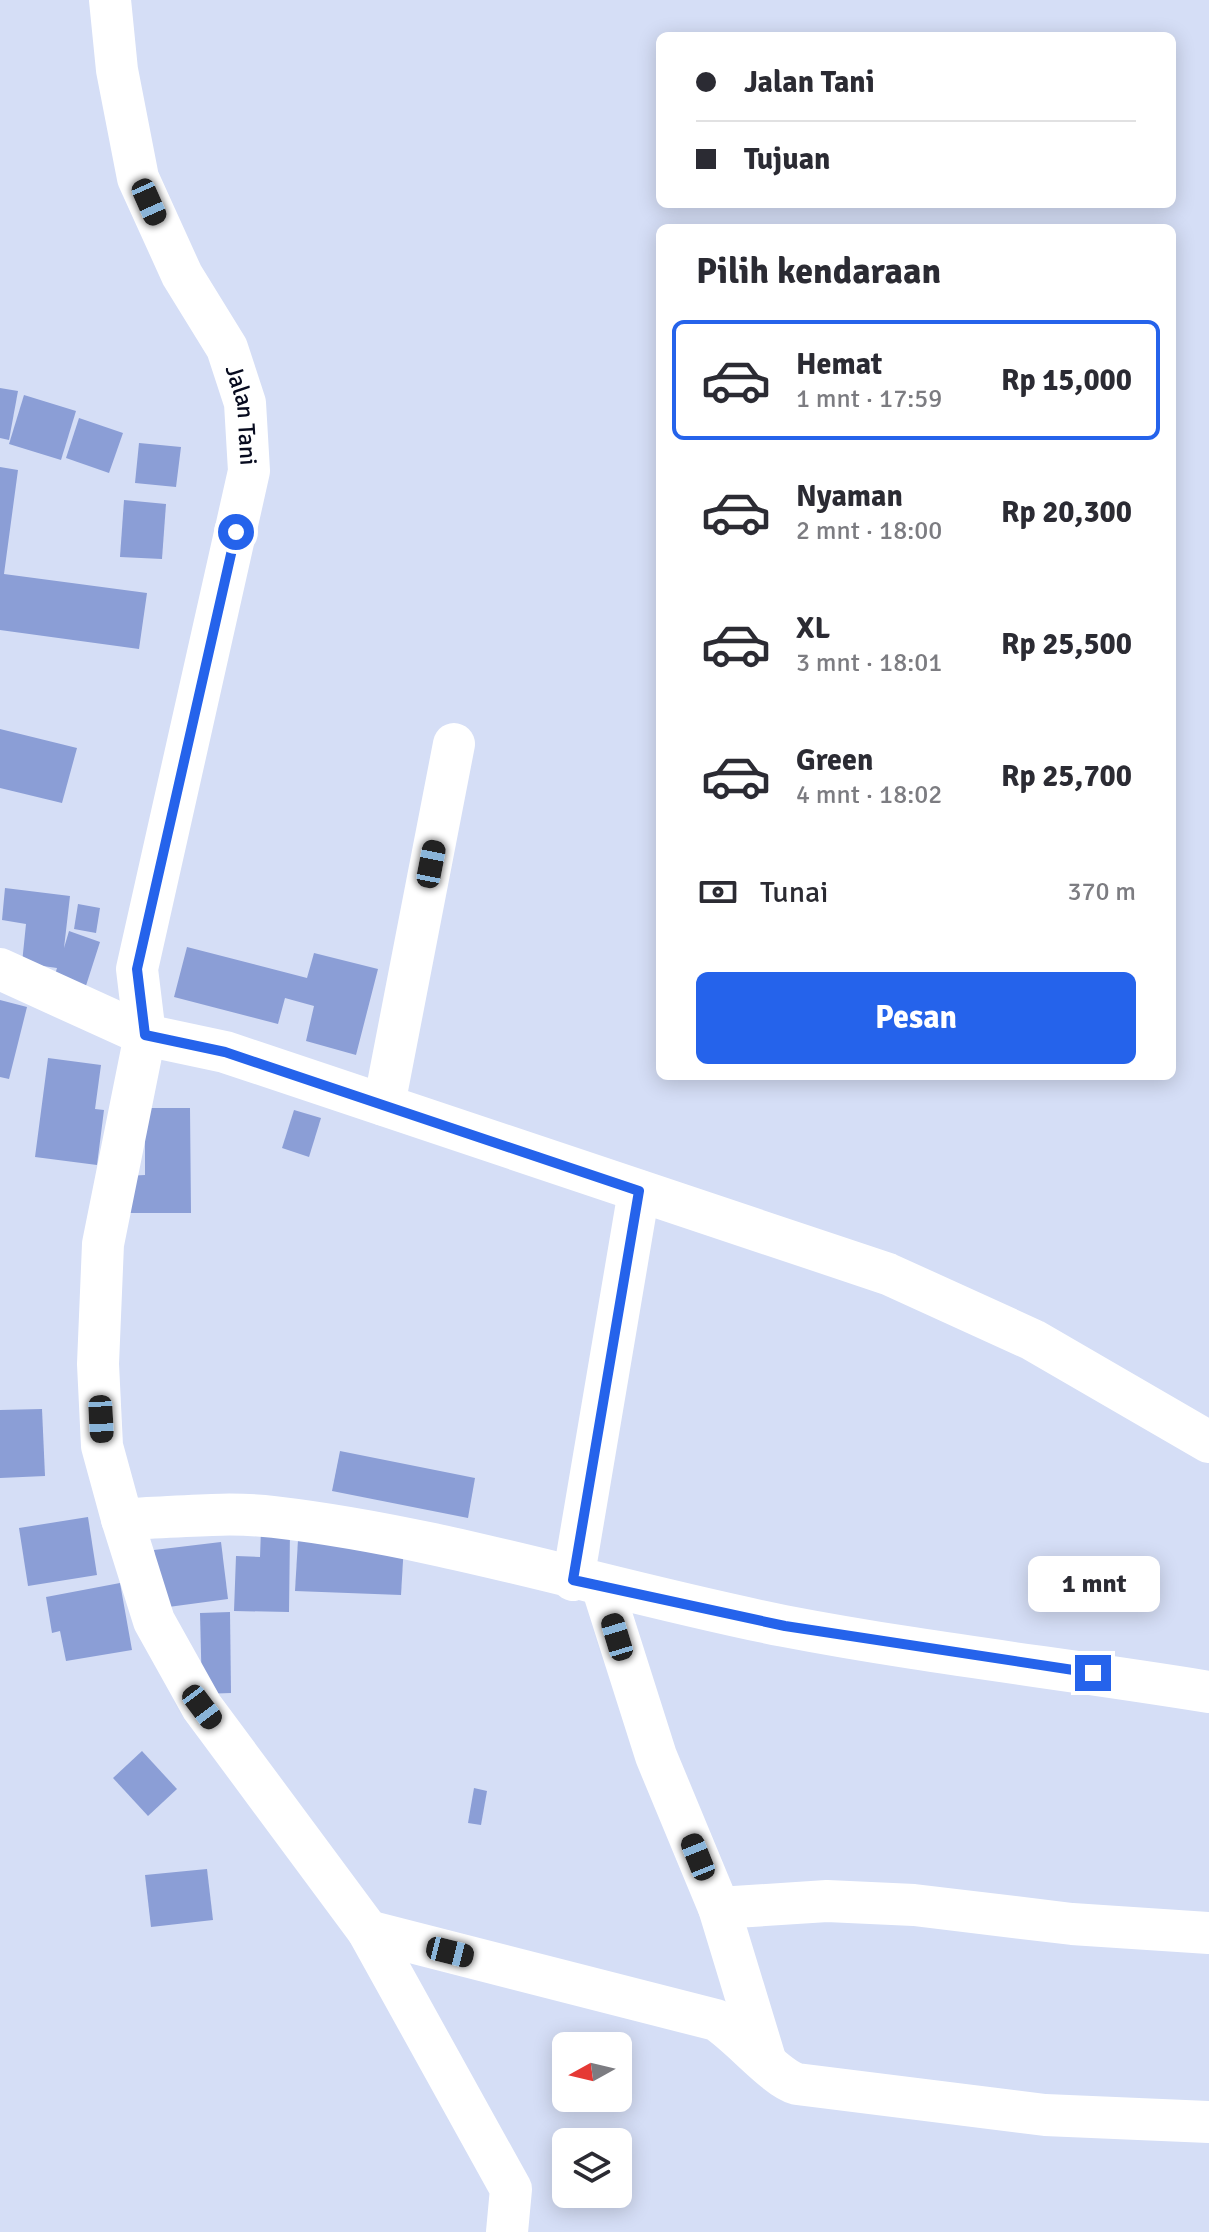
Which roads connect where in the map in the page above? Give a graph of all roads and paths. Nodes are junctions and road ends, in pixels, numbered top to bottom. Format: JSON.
{"nodes":[{"id":1,"x":110,"y":0,"type":"edge"},
{"id":2,"x":454,"y":744,"type":"dead end"},
{"id":3,"x":0,"y":969,"type":"edge"},
{"id":4,"x":145,"y":1035,"type":"junction"},
{"id":5,"x":384,"y":1105,"type":"junction"},
{"id":6,"x":639,"y":1191,"type":"junction"},
{"id":7,"x":1209,"y":1442,"type":"edge"},
{"id":8,"x":122,"y":1519,"type":"junction"},
{"id":9,"x":587,"y":1583,"type":"junction"},
{"id":10,"x":1209,"y":1692,"type":"edge"},
{"id":11,"x":719,"y":1908,"type":"junction"},
{"id":12,"x":368,"y":1931,"type":"junction"},
{"id":13,"x":1209,"y":1933,"type":"edge"},
{"id":14,"x":765,"y":2059,"type":"junction"},
{"id":15,"x":1209,"y":2122,"type":"edge"},
{"id":16,"x":507,"y":2232,"type":"edge"}],
"edges":[{"from":1,"to":4,"type":"street","name":"Jalan Tani"},
{"from":2,"to":5,"type":"street"},
{"from":3,"to":4,"type":"street"},
{"from":4,"to":5,"type":"street"},
{"from":4,"to":8,"type":"street","name":"Jalan Tani"},
{"from":5,"to":6,"type":"street"},
{"from":6,"to":7,"type":"street"},
{"from":6,"to":9,"type":"street"},
{"from":8,"to":9,"type":"street"},
{"from":8,"to":12,"type":"street","name":"Jalan Tani"},
{"from":9,"to":10,"type":"street"},
{"from":9,"to":11,"type":"street"},
{"from":11,"to":13,"type":"street"},
{"from":11,"to":14,"type":"street"},
{"from":12,"to":14,"type":"street"},
{"from":12,"to":16,"type":"street","name":"Jalan Tani"},
{"from":14,"to":15,"type":"street"}]}
